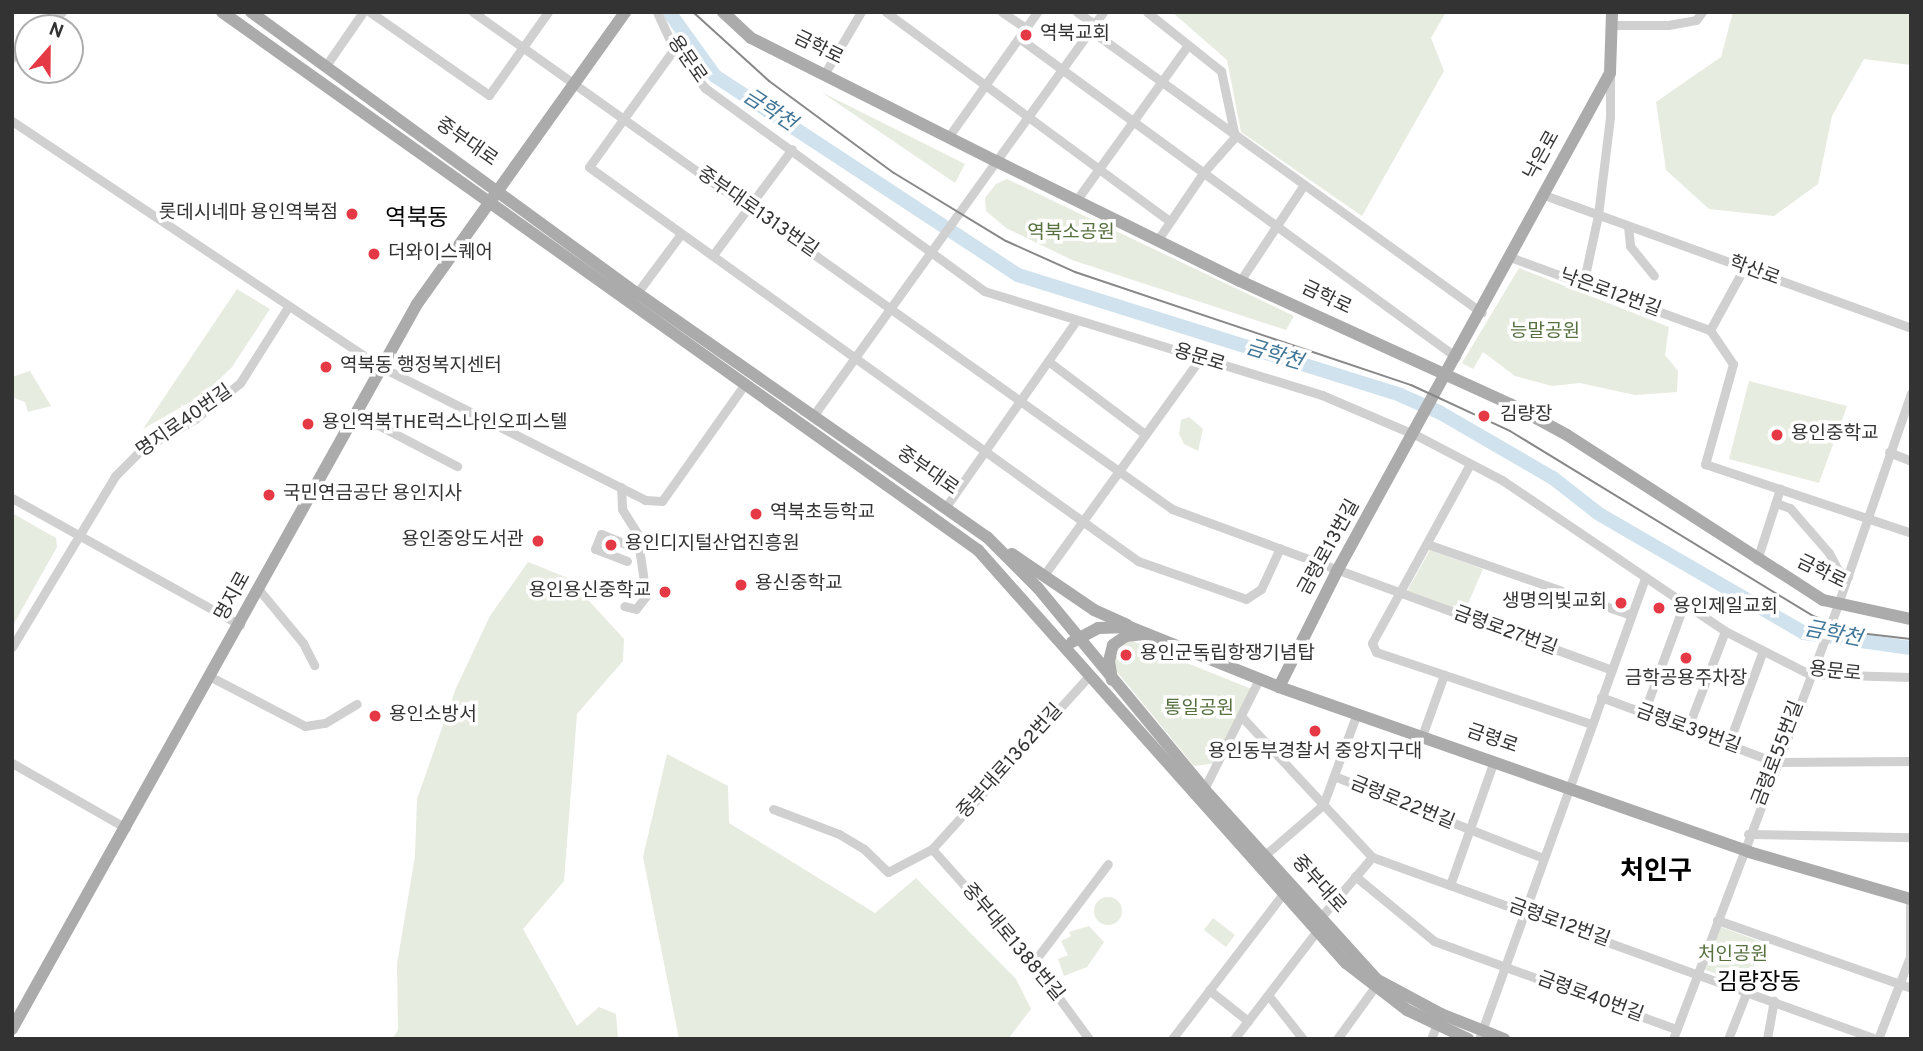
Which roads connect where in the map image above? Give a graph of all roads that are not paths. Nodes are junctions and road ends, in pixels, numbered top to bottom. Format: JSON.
{"nodes":[{"id":1,"x":222,"y":12,"type":"edge"},
{"id":2,"x":251,"y":12,"type":"edge"},
{"id":3,"x":363,"y":12,"type":"edge"},
{"id":4,"x":370,"y":12,"type":"edge"},
{"id":5,"x":473,"y":12,"type":"edge"},
{"id":6,"x":548,"y":12,"type":"edge"},
{"id":7,"x":625,"y":12,"type":"edge"},
{"id":8,"x":657,"y":12,"type":"edge"},
{"id":9,"x":723,"y":12,"type":"edge"},
{"id":10,"x":862,"y":12,"type":"edge"},
{"id":11,"x":886,"y":12,"type":"edge"},
{"id":12,"x":1002,"y":12,"type":"edge"},
{"id":13,"x":1037,"y":12,"type":"edge"},
{"id":14,"x":1077,"y":12,"type":"edge"},
{"id":15,"x":1103,"y":12,"type":"edge"},
{"id":16,"x":1147,"y":12,"type":"edge"},
{"id":17,"x":1702,"y":12,"type":"edge"},
{"id":18,"x":1612,"y":18,"type":"edge"},
{"id":19,"x":1092,"y":27,"type":"junction"},
{"id":20,"x":1026,"y":28,"type":"junction"},
{"id":21,"x":1019,"y":38,"type":"junction"},
{"id":22,"x":1188,"y":45,"type":"junction"},
{"id":23,"x":523,"y":47,"type":"junction"},
{"id":24,"x":674,"y":49,"type":"junction"},
{"id":25,"x":325,"y":67,"type":"junction"},
{"id":26,"x":1062,"y":70,"type":"junction"},
{"id":27,"x":825,"y":73,"type":"junction"},
{"id":28,"x":1610,"y":74,"type":"junction"},
{"id":29,"x":1160,"y":82,"type":"junction"},
{"id":30,"x":575,"y":84,"type":"junction"},
{"id":31,"x":986,"y":86,"type":"junction"},
{"id":32,"x":1029,"y":116,"type":"junction"},
{"id":33,"x":623,"y":119,"type":"junction"},
{"id":34,"x":1132,"y":120,"type":"junction"},
{"id":35,"x":12,"y":121,"type":"edge"},
{"id":36,"x":949,"y":136,"type":"junction"},
{"id":37,"x":1235,"y":137,"type":"junction"},
{"id":38,"x":792,"y":149,"type":"junction"},
{"id":39,"x":996,"y":161,"type":"junction"},
{"id":40,"x":1097,"y":169,"type":"junction"},
{"id":41,"x":1203,"y":173,"type":"junction"},
{"id":42,"x":1303,"y":186,"type":"junction"},
{"id":43,"x":499,"y":190,"type":"junction"},
{"id":44,"x":1544,"y":195,"type":"junction"},
{"id":45,"x":1078,"y":198,"type":"junction"},
{"id":46,"x":491,"y":201,"type":"junction"},
{"id":47,"x":749,"y":206,"type":"junction"},
{"id":48,"x":1598,"y":215,"type":"junction"},
{"id":49,"x":1169,"y":220,"type":"junction"},
{"id":50,"x":1276,"y":226,"type":"junction"},
{"id":51,"x":1628,"y":226,"type":"junction"},
{"id":52,"x":681,"y":234,"type":"junction"},
{"id":53,"x":1159,"y":238,"type":"junction"},
{"id":54,"x":932,"y":250,"type":"junction"},
{"id":55,"x":713,"y":256,"type":"junction"},
{"id":56,"x":1510,"y":257,"type":"junction"},
{"id":57,"x":1744,"y":268,"type":"junction"},
{"id":58,"x":1654,"y":276,"type":"dead end"},
{"id":59,"x":1240,"y":281,"type":"junction"},
{"id":60,"x":1583,"y":285,"type":"junction"},
{"id":61,"x":637,"y":293,"type":"junction"},
{"id":62,"x":288,"y":307,"type":"junction"},
{"id":63,"x":891,"y":308,"type":"junction"},
{"id":64,"x":1482,"y":313,"type":"junction"},
{"id":65,"x":1076,"y":321,"type":"junction"},
{"id":66,"x":1911,"y":328,"type":"edge"},
{"id":67,"x":1710,"y":330,"type":"junction"},
{"id":68,"x":1456,"y":357,"type":"junction"},
{"id":69,"x":854,"y":358,"type":"junction"},
{"id":70,"x":1200,"y":359,"type":"junction"},
{"id":71,"x":1048,"y":361,"type":"junction"},
{"id":72,"x":381,"y":367,"type":"junction"},
{"id":73,"x":1447,"y":373,"type":"junction"},
{"id":74,"x":744,"y":385,"type":"junction"},
{"id":75,"x":1910,"y":397,"type":"edge"},
{"id":76,"x":1018,"y":403,"type":"junction"},
{"id":77,"x":357,"y":414,"type":"junction"},
{"id":78,"x":813,"y":416,"type":"junction"},
{"id":79,"x":1417,"y":432,"type":"junction"},
{"id":80,"x":1146,"y":434,"type":"junction"},
{"id":81,"x":1889,"y":452,"type":"junction"},
{"id":82,"x":984,"y":453,"type":"junction"},
{"id":83,"x":1911,"y":461,"type":"edge"},
{"id":84,"x":1470,"y":464,"type":"junction"},
{"id":85,"x":457,"y":466,"type":"dead end"},
{"id":86,"x":1119,"y":471,"type":"junction"},
{"id":87,"x":621,"y":487,"type":"junction"},
{"id":88,"x":1780,"y":489,"type":"junction"},
{"id":89,"x":12,"y":498,"type":"edge"},
{"id":90,"x":1776,"y":503,"type":"junction"},
{"id":91,"x":945,"y":508,"type":"junction"},
{"id":92,"x":1865,"y":516,"type":"junction"},
{"id":93,"x":1080,"y":523,"type":"junction"},
{"id":94,"x":1911,"y":533,"type":"edge"},
{"id":95,"x":80,"y":536,"type":"junction"},
{"id":96,"x":987,"y":537,"type":"junction"},
{"id":97,"x":1427,"y":544,"type":"junction"},
{"id":98,"x":1280,"y":548,"type":"junction"},
{"id":99,"x":638,"y":549,"type":"junction"},
{"id":100,"x":626,"y":561,"type":"dead end"},
{"id":101,"x":1757,"y":561,"type":"junction"},
{"id":102,"x":1337,"y":572,"type":"junction"},
{"id":103,"x":1044,"y":575,"type":"junction"},
{"id":104,"x":1848,"y":576,"type":"junction"},
{"id":105,"x":1645,"y":577,"type":"junction"},
{"id":106,"x":260,"y":591,"type":"junction"},
{"id":107,"x":1400,"y":595,"type":"junction"},
{"id":108,"x":1685,"y":604,"type":"junction"},
{"id":109,"x":624,"y":606,"type":"dead end"},
{"id":110,"x":1836,"y":607,"type":"junction"},
{"id":111,"x":1631,"y":615,"type":"junction"},
{"id":112,"x":1911,"y":619,"type":"edge"},
{"id":113,"x":240,"y":625,"type":"junction"},
{"id":114,"x":1130,"y":627,"type":"junction"},
{"id":115,"x":1725,"y":631,"type":"junction"},
{"id":116,"x":1148,"y":634,"type":"junction"},
{"id":117,"x":1071,"y":642,"type":"junction"},
{"id":118,"x":12,"y":647,"type":"edge"},
{"id":119,"x":1762,"y":653,"type":"junction"},
{"id":120,"x":314,"y":665,"type":"dead end"},
{"id":121,"x":1611,"y":670,"type":"junction"},
{"id":122,"x":1810,"y":674,"type":"junction"},
{"id":123,"x":1090,"y":675,"type":"junction"},
{"id":124,"x":1444,"y":675,"type":"junction"},
{"id":125,"x":211,"y":677,"type":"junction"},
{"id":126,"x":1911,"y":677,"type":"edge"},
{"id":127,"x":1259,"y":679,"type":"junction"},
{"id":128,"x":1112,"y":681,"type":"junction"},
{"id":129,"x":1279,"y":687,"type":"junction"},
{"id":130,"x":1601,"y":697,"type":"junction"},
{"id":131,"x":357,"y":704,"type":"dead end"},
{"id":132,"x":1357,"y":713,"type":"junction"},
{"id":133,"x":1643,"y":715,"type":"junction"},
{"id":134,"x":1241,"y":716,"type":"junction"},
{"id":135,"x":1591,"y":724,"type":"junction"},
{"id":136,"x":1686,"y":730,"type":"junction"},
{"id":137,"x":1422,"y":736,"type":"junction"},
{"id":138,"x":1728,"y":745,"type":"junction"},
{"id":139,"x":1494,"y":761,"type":"junction"},
{"id":140,"x":1911,"y":761,"type":"edge"},
{"id":141,"x":12,"y":762,"type":"edge"},
{"id":142,"x":1775,"y":762,"type":"junction"},
{"id":143,"x":1334,"y":776,"type":"junction"},
{"id":144,"x":1569,"y":787,"type":"junction"},
{"id":145,"x":1204,"y":789,"type":"junction"},
{"id":146,"x":1323,"y":805,"type":"junction"},
{"id":147,"x":773,"y":809,"type":"dead end"},
{"id":148,"x":126,"y":828,"type":"junction"},
{"id":149,"x":1469,"y":831,"type":"junction"},
{"id":150,"x":1748,"y":834,"type":"junction"},
{"id":151,"x":1911,"y":837,"type":"edge"},
{"id":152,"x":932,"y":849,"type":"junction"},
{"id":153,"x":1742,"y":850,"type":"junction"},
{"id":154,"x":1265,"y":855,"type":"junction"},
{"id":155,"x":1372,"y":857,"type":"junction"},
{"id":156,"x":1543,"y":858,"type":"junction"},
{"id":157,"x":1108,"y":864,"type":"dead end"},
{"id":158,"x":1355,"y":876,"type":"junction"},
{"id":159,"x":1450,"y":885,"type":"junction"},
{"id":160,"x":1283,"y":894,"type":"junction"},
{"id":161,"x":1911,"y":899,"type":"edge"},
{"id":162,"x":1524,"y":911,"type":"junction"},
{"id":163,"x":1321,"y":916,"type":"junction"},
{"id":164,"x":1717,"y":920,"type":"junction"},
{"id":165,"x":1317,"y":931,"type":"junction"},
{"id":166,"x":1911,"y":955,"type":"edge"},
{"id":167,"x":1033,"y":963,"type":"junction"},
{"id":168,"x":1504,"y":967,"type":"junction"},
{"id":169,"x":1697,"y":974,"type":"junction"},
{"id":170,"x":1899,"y":983,"type":"junction"},
{"id":171,"x":1374,"y":988,"type":"junction"},
{"id":172,"x":1911,"y":988,"type":"edge"},
{"id":173,"x":1209,"y":990,"type":"junction"},
{"id":174,"x":1747,"y":992,"type":"junction"},
{"id":175,"x":1268,"y":995,"type":"junction"},
{"id":176,"x":1774,"y":1001,"type":"junction"},
{"id":177,"x":1248,"y":1021,"type":"junction"},
{"id":178,"x":1436,"y":1026,"type":"junction"},
{"id":179,"x":12,"y":1029,"type":"edge"},
{"id":180,"x":1674,"y":1034,"type":"edge"},
{"id":181,"x":1480,"y":1035,"type":"edge"},
{"id":182,"x":1089,"y":1039,"type":"edge"},
{"id":183,"x":1172,"y":1039,"type":"edge"},
{"id":184,"x":1234,"y":1039,"type":"edge"},
{"id":185,"x":1303,"y":1039,"type":"edge"},
{"id":186,"x":1337,"y":1039,"type":"edge"},
{"id":187,"x":1431,"y":1039,"type":"edge"},
{"id":188,"x":1468,"y":1039,"type":"edge"},
{"id":189,"x":1504,"y":1039,"type":"edge"},
{"id":190,"x":1728,"y":1039,"type":"edge"},
{"id":191,"x":1767,"y":1039,"type":"edge"},
{"id":192,"x":1877,"y":1039,"type":"edge"}],
"edges":[{"from":1,"to":46,"type":"main road","name":"중부대로"},
{"from":2,"to":25,"type":"main road","name":"중부대로"},
{"from":3,"to":25,"type":"street"},
{"from":4,"to":23,"type":"street"},
{"from":5,"to":23,"type":"street","name":"중부대로1313번길"},
{"from":6,"to":23,"type":"street"},
{"from":7,"to":30,"type":"main road","name":"명지로"},
{"from":8,"to":24,"type":"street","name":"용문로"},
{"from":9,"to":27,"type":"main road","name":"금학로"},
{"from":10,"to":27,"type":"street"},
{"from":11,"to":31,"type":"street"},
{"from":12,"to":20,"type":"street"},
{"from":13,"to":20,"type":"street"},
{"from":14,"to":19,"type":"street"},
{"from":15,"to":19,"type":"street"},
{"from":16,"to":22,"type":"street"},
{"from":17,"to":18,"type":"street"},
{"from":18,"to":28,"type":"main road","name":"낙은로"},
{"from":19,"to":26,"type":"street"},
{"from":19,"to":29,"type":"street"},
{"from":20,"to":21,"type":"street"},
{"from":21,"to":26,"type":"street"},
{"from":21,"to":31,"type":"street"},
{"from":22,"to":29,"type":"street"},
{"from":22,"to":37,"type":"street"},
{"from":23,"to":30,"type":"street","name":"중부대로1313번길"},
{"from":24,"to":33,"type":"street"},
{"from":24,"to":38,"type":"street","name":"용문로"},
{"from":25,"to":43,"type":"main road","name":"중부대로"},
{"from":26,"to":32,"type":"street"},
{"from":26,"to":34,"type":"street"},
{"from":27,"to":36,"type":"main road","name":"금학로"},
{"from":28,"to":44,"type":"main road","name":"낙은로"},
{"from":28,"to":48,"type":"street"},
{"from":29,"to":34,"type":"street"},
{"from":29,"to":37,"type":"street"},
{"from":30,"to":33,"type":"street","name":"중부대로1313번길"},
{"from":30,"to":43,"type":"main road","name":"명지로"},
{"from":31,"to":32,"type":"street"},
{"from":31,"to":36,"type":"street"},
{"from":32,"to":39,"type":"street"},
{"from":32,"to":40,"type":"street"},
{"from":33,"to":47,"type":"street","name":"중부대로1313번길"},
{"from":33,"to":52,"type":"street"},
{"from":34,"to":40,"type":"street"},
{"from":34,"to":41,"type":"street"},
{"from":35,"to":62,"type":"street"},
{"from":36,"to":39,"type":"main road","name":"금학로"},
{"from":37,"to":41,"type":"street"},
{"from":37,"to":42,"type":"street"},
{"from":38,"to":47,"type":"street"},
{"from":38,"to":54,"type":"street","name":"용문로"},
{"from":39,"to":45,"type":"main road","name":"금학로"},
{"from":39,"to":54,"type":"street"},
{"from":40,"to":45,"type":"street"},
{"from":40,"to":49,"type":"street"},
{"from":41,"to":49,"type":"street"},
{"from":41,"to":50,"type":"street"},
{"from":42,"to":50,"type":"street"},
{"from":42,"to":64,"type":"street"},
{"from":43,"to":46,"type":"main road","name":"명지로"},
{"from":43,"to":61,"type":"main road","name":"중부대로"},
{"from":44,"to":48,"type":"street","name":"학산로"},
{"from":44,"to":56,"type":"main road","name":"낙은로"},
{"from":45,"to":53,"type":"main road","name":"금학로"},
{"from":46,"to":72,"type":"main road","name":"명지로"},
{"from":46,"to":74,"type":"main road","name":"중부대로"},
{"from":47,"to":55,"type":"street"},
{"from":47,"to":63,"type":"street","name":"중부대로1313번길"},
{"from":48,"to":51,"type":"street","name":"학산로"},
{"from":48,"to":60,"type":"street"},
{"from":49,"to":53,"type":"street"},
{"from":50,"to":59,"type":"street"},
{"from":50,"to":68,"type":"street"},
{"from":51,"to":57,"type":"street","name":"학산로"},
{"from":51,"to":58,"type":"street"},
{"from":52,"to":55,"type":"street"},
{"from":52,"to":61,"type":"street"},
{"from":53,"to":59,"type":"main road","name":"금학로"},
{"from":54,"to":63,"type":"street"},
{"from":54,"to":65,"type":"street","name":"용문로"},
{"from":55,"to":69,"type":"street"},
{"from":56,"to":60,"type":"street","name":"낙은로12번길"},
{"from":56,"to":64,"type":"main road","name":"낙은로"},
{"from":57,"to":66,"type":"street","name":"학산로"},
{"from":57,"to":67,"type":"street"},
{"from":59,"to":73,"type":"main road","name":"금학로"},
{"from":60,"to":67,"type":"street","name":"낙은로12번길"},
{"from":61,"to":78,"type":"main road","name":"중부대로"},
{"from":62,"to":72,"type":"street"},
{"from":62,"to":95,"type":"street","name":"명지로40번길"},
{"from":63,"to":69,"type":"street"},
{"from":63,"to":76,"type":"street","name":"중부대로1313번길"},
{"from":64,"to":68,"type":"main road","name":"낙은로"},
{"from":65,"to":70,"type":"street","name":"용문로"},
{"from":65,"to":71,"type":"street"},
{"from":67,"to":88,"type":"street"},
{"from":68,"to":73,"type":"main road","name":"낙은로"},
{"from":69,"to":78,"type":"street"},
{"from":69,"to":82,"type":"street"},
{"from":70,"to":79,"type":"street","name":"용문로"},
{"from":70,"to":80,"type":"street"},
{"from":71,"to":76,"type":"street"},
{"from":71,"to":80,"type":"street"},
{"from":72,"to":77,"type":"main road","name":"명지로"},
{"from":72,"to":87,"type":"street"},
{"from":73,"to":79,"type":"main road","name":"금령로13번길"},
{"from":73,"to":101,"type":"main road","name":"금학로"},
{"from":74,"to":87,"type":"street"},
{"from":74,"to":117,"type":"main road","name":"중부대로"},
{"from":75,"to":81,"type":"street","name":"금령로55번길"},
{"from":76,"to":82,"type":"street"},
{"from":76,"to":86,"type":"street","name":"중부대로1313번길"},
{"from":77,"to":85,"type":"street"},
{"from":77,"to":106,"type":"main road","name":"명지로"},
{"from":78,"to":91,"type":"main road","name":"중부대로"},
{"from":79,"to":84,"type":"street","name":"용문로"},
{"from":79,"to":102,"type":"main road","name":"금령로13번길"},
{"from":80,"to":86,"type":"street"},
{"from":81,"to":83,"type":"street"},
{"from":81,"to":92,"type":"street","name":"금령로55번길"},
{"from":82,"to":91,"type":"street"},
{"from":82,"to":93,"type":"street"},
{"from":84,"to":97,"type":"street"},
{"from":84,"to":105,"type":"street","name":"용문로"},
{"from":86,"to":93,"type":"street"},
{"from":86,"to":98,"type":"street","name":"금령로27번길"},
{"from":87,"to":99,"type":"street"},
{"from":88,"to":90,"type":"street"},
{"from":88,"to":92,"type":"street"},
{"from":89,"to":95,"type":"street"},
{"from":90,"to":101,"type":"street"},
{"from":90,"to":104,"type":"street"},
{"from":91,"to":96,"type":"main road","name":"중부대로"},
{"from":92,"to":94,"type":"street"},
{"from":92,"to":104,"type":"street","name":"금령로55번길"},
{"from":93,"to":98,"type":"street"},
{"from":93,"to":103,"type":"street"},
{"from":95,"to":113,"type":"street"},
{"from":95,"to":118,"type":"street","name":"명지로40번길"},
{"from":96,"to":103,"type":"main road"},
{"from":96,"to":117,"type":"main road","name":"중부대로"},
{"from":97,"to":107,"type":"street"},
{"from":97,"to":111,"type":"street"},
{"from":98,"to":102,"type":"street","name":"금령로27번길"},
{"from":99,"to":100,"type":"street"},
{"from":99,"to":109,"type":"street"},
{"from":101,"to":110,"type":"main road","name":"금학로"},
{"from":102,"to":107,"type":"street","name":"금령로27번길"},
{"from":102,"to":129,"type":"main road","name":"금령로13번길"},
{"from":103,"to":114,"type":"main road"},
{"from":104,"to":110,"type":"street","name":"금령로55번길"},
{"from":105,"to":108,"type":"street","name":"용문로"},
{"from":105,"to":111,"type":"street"},
{"from":106,"to":113,"type":"main road","name":"명지로"},
{"from":106,"to":120,"type":"street"},
{"from":107,"to":121,"type":"street","name":"금령로27번길"},
{"from":107,"to":124,"type":"street"},
{"from":108,"to":115,"type":"street","name":"용문로"},
{"from":108,"to":133,"type":"street"},
{"from":110,"to":112,"type":"main road","name":"금학로"},
{"from":110,"to":122,"type":"street","name":"금령로55번길"},
{"from":111,"to":121,"type":"street"},
{"from":113,"to":125,"type":"main road","name":"명지로"},
{"from":114,"to":116,"type":"main road","name":"금령로"},
{"from":114,"to":117,"type":"main road","name":"금령로"},
{"from":115,"to":119,"type":"street","name":"용문로"},
{"from":115,"to":136,"type":"street"},
{"from":116,"to":127,"type":"main road","name":"금령로"},
{"from":116,"to":128,"type":"main road"},
{"from":117,"to":123,"type":"main road","name":"중부대로"},
{"from":117,"to":128,"type":"main road","name":"중부대로"},
{"from":119,"to":122,"type":"street","name":"용문로"},
{"from":119,"to":138,"type":"street"},
{"from":121,"to":130,"type":"street"},
{"from":122,"to":126,"type":"street","name":"용문로"},
{"from":122,"to":142,"type":"street","name":"금령로55번길"},
{"from":123,"to":152,"type":"street","name":"중부대로1362번길"},
{"from":123,"to":160,"type":"main road","name":"중부대로"},
{"from":124,"to":135,"type":"street"},
{"from":124,"to":137,"type":"street"},
{"from":125,"to":131,"type":"street"},
{"from":125,"to":148,"type":"main road","name":"명지로"},
{"from":127,"to":129,"type":"main road","name":"금령로"},
{"from":127,"to":134,"type":"street"},
{"from":128,"to":145,"type":"main road","name":"중부대로"},
{"from":129,"to":132,"type":"main road","name":"금령로"},
{"from":130,"to":133,"type":"street","name":"금령로39번길"},
{"from":130,"to":135,"type":"street"},
{"from":132,"to":137,"type":"main road","name":"금령로"},
{"from":132,"to":143,"type":"street","name":"금령로22번길"},
{"from":133,"to":136,"type":"street","name":"금령로39번길"},
{"from":134,"to":145,"type":"street"},
{"from":134,"to":146,"type":"street","name":"금령로12번길"},
{"from":135,"to":144,"type":"street"},
{"from":136,"to":138,"type":"street","name":"금령로39번길"},
{"from":137,"to":139,"type":"main road","name":"금령로"},
{"from":138,"to":142,"type":"street","name":"금령로39번길"},
{"from":139,"to":144,"type":"main road","name":"금령로"},
{"from":139,"to":149,"type":"street"},
{"from":140,"to":142,"type":"street"},
{"from":141,"to":148,"type":"street"},
{"from":142,"to":150,"type":"street","name":"금령로55번길"},
{"from":143,"to":146,"type":"street","name":"금령로22번길"},
{"from":143,"to":149,"type":"street","name":"금령로22번길"},
{"from":144,"to":153,"type":"main road","name":"금령로"},
{"from":144,"to":156,"type":"street"},
{"from":145,"to":154,"type":"main road","name":"중부대로"},
{"from":146,"to":154,"type":"street"},
{"from":146,"to":155,"type":"street","name":"금령로12번길"},
{"from":147,"to":152,"type":"street"},
{"from":148,"to":179,"type":"main road","name":"명지로"},
{"from":149,"to":156,"type":"street","name":"금령로22번길"},
{"from":149,"to":159,"type":"street"},
{"from":150,"to":151,"type":"street","name":"금령로55번길"},
{"from":150,"to":153,"type":"street","name":"금령로55번길"},
{"from":152,"to":167,"type":"street","name":"중부대로1388번길"},
{"from":153,"to":161,"type":"main road","name":"금령로"},
{"from":153,"to":164,"type":"street","name":"금령로55번길"},
{"from":154,"to":163,"type":"main road","name":"중부대로"},
{"from":155,"to":158,"type":"street"},
{"from":155,"to":159,"type":"street","name":"금령로12번길"},
{"from":156,"to":162,"type":"street"},
{"from":157,"to":167,"type":"street"},
{"from":158,"to":163,"type":"street"},
{"from":158,"to":168,"type":"street","name":"금령로40번길"},
{"from":159,"to":162,"type":"street","name":"금령로12번길"},
{"from":160,"to":165,"type":"main road","name":"중부대로"},
{"from":160,"to":173,"type":"street"},
{"from":161,"to":166,"type":"street"},
{"from":162,"to":168,"type":"street"},
{"from":162,"to":169,"type":"street","name":"금령로12번길"},
{"from":163,"to":181,"type":"main road","name":"중부대로"},
{"from":164,"to":169,"type":"street","name":"금령로55번길"},
{"from":164,"to":170,"type":"street"},
{"from":165,"to":171,"type":"main road","name":"중부대로"},
{"from":165,"to":175,"type":"street"},
{"from":166,"to":170,"type":"street"},
{"from":167,"to":182,"type":"street","name":"중부대로1388번길"},
{"from":168,"to":180,"type":"street","name":"금령로40번길"},
{"from":168,"to":181,"type":"street"},
{"from":169,"to":174,"type":"street","name":"금령로12번길"},
{"from":169,"to":180,"type":"street","name":"금령로55번길"},
{"from":170,"to":172,"type":"street"},
{"from":170,"to":192,"type":"street"},
{"from":171,"to":178,"type":"main road","name":"중부대로"},
{"from":171,"to":186,"type":"street"},
{"from":173,"to":177,"type":"street"},
{"from":173,"to":183,"type":"street"},
{"from":174,"to":176,"type":"street","name":"금령로12번길"},
{"from":174,"to":190,"type":"street"},
{"from":175,"to":177,"type":"street"},
{"from":175,"to":185,"type":"street"},
{"from":176,"to":191,"type":"street"},
{"from":176,"to":192,"type":"street","name":"금령로12번길"},
{"from":177,"to":184,"type":"street"},
{"from":178,"to":187,"type":"street"},
{"from":178,"to":188,"type":"main road","name":"중부대로"},
{"from":181,"to":189,"type":"main road","name":"중부대로"}]}
